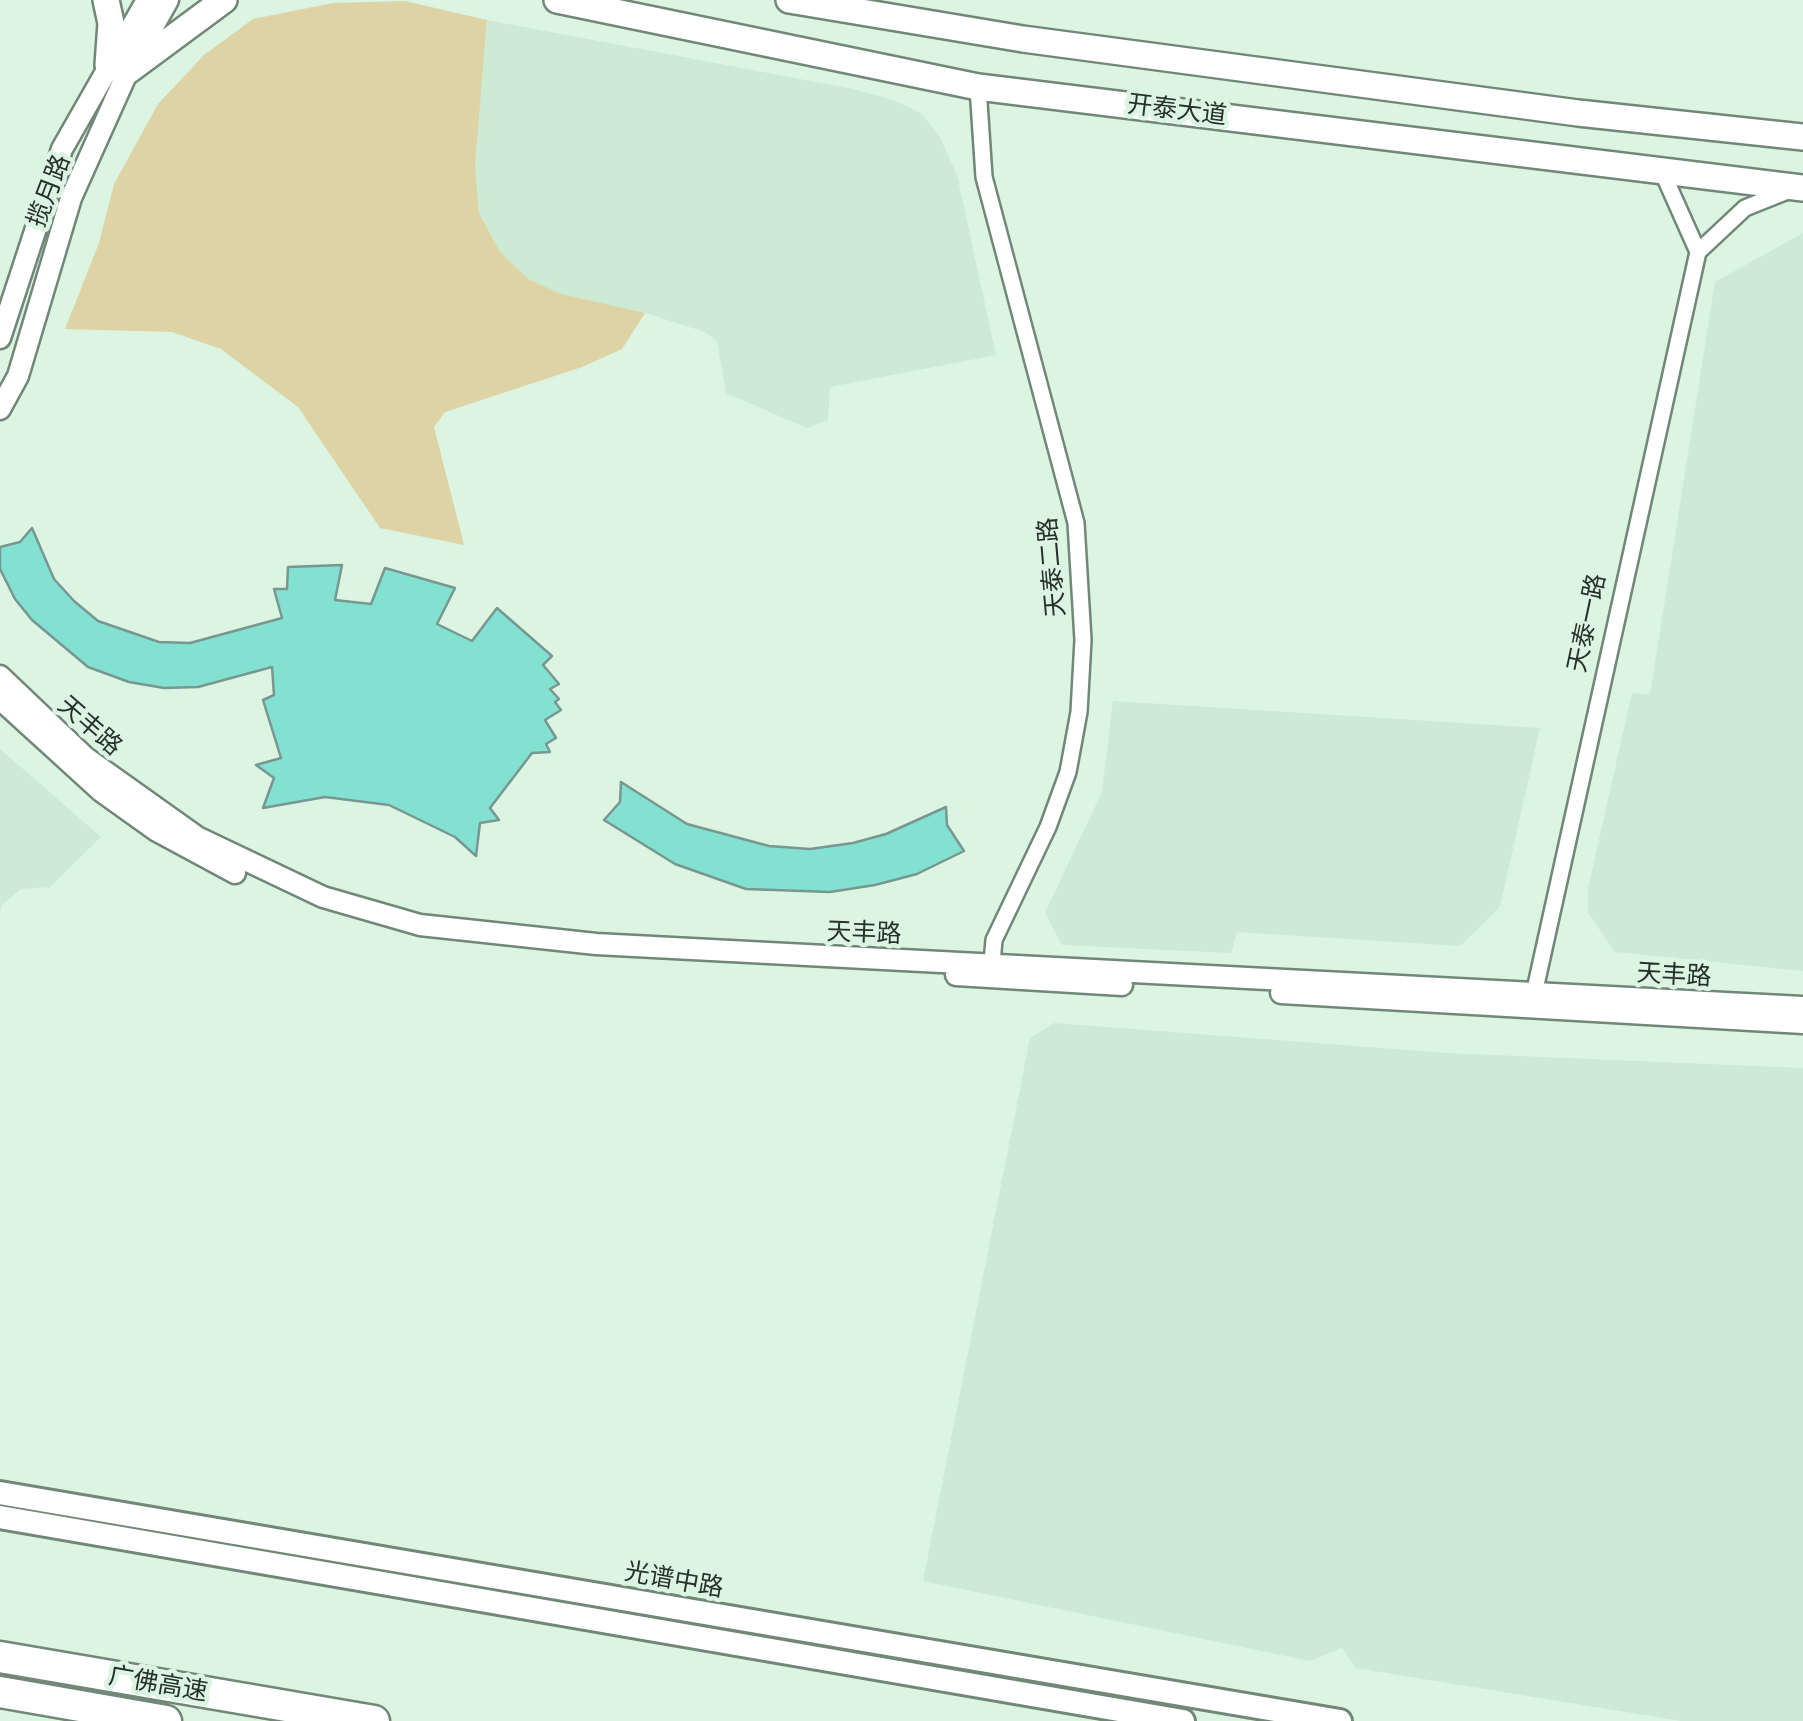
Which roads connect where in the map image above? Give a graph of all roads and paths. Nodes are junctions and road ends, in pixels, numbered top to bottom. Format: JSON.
{"nodes":[{"id":1,"x":106,"y":0,"type":"edge"},
{"id":2,"x":147,"y":0,"type":"edge"},
{"id":3,"x":168,"y":0,"type":"edge"},
{"id":4,"x":224,"y":0,"type":"edge"},
{"id":5,"x":557,"y":0,"type":"edge"},
{"id":6,"x":790,"y":0,"type":"edge"},
{"id":7,"x":118,"y":68,"type":"junction"},
{"id":8,"x":978,"y":87,"type":"junction"},
{"id":9,"x":1803,"y":137,"type":"edge"},
{"id":10,"x":1661,"y":168,"type":"junction"},
{"id":11,"x":1800,"y":188,"type":"edge"},
{"id":12,"x":1698,"y":252,"type":"junction"},
{"id":13,"x":0,"y":338,"type":"edge"},
{"id":14,"x":0,"y":409,"type":"edge"},
{"id":15,"x":0,"y":676,"type":"edge"},
{"id":16,"x":0,"y":699,"type":"edge"},
{"id":17,"x":991,"y":970,"type":"junction"},
{"id":18,"x":1532,"y":999,"type":"junction"},
{"id":19,"x":1803,"y":1007,"type":"edge"},
{"id":20,"x":1803,"y":1023,"type":"edge"},
{"id":21,"x":0,"y":1493,"type":"edge"},
{"id":22,"x":0,"y":1516,"type":"edge"},
{"id":23,"x":0,"y":1657,"type":"edge"},
{"id":24,"x":0,"y":1692,"type":"edge"},
{"id":25,"x":166,"y":1721,"type":"edge"},
{"id":26,"x":374,"y":1721,"type":"edge"},
{"id":27,"x":1184,"y":1721,"type":"edge"},
{"id":28,"x":1340,"y":1721,"type":"edge"}],
"edges":[{"from":1,"to":7,"type":"main road"},
{"from":2,"to":7,"type":"street","name":"揽月路"},
{"from":3,"to":7,"type":"street","name":"揽月路"},
{"from":4,"to":7,"type":"main road"},
{"from":5,"to":8,"type":"main road","name":"开泰大道"},
{"from":6,"to":9,"type":"main road","name":"开泰大道"},
{"from":7,"to":13,"type":"street","name":"揽月路"},
{"from":7,"to":14,"type":"street","name":"揽月路"},
{"from":8,"to":10,"type":"main road","name":"开泰大道"},
{"from":8,"to":17,"type":"street","name":"天泰二路"},
{"from":10,"to":11,"type":"main road","name":"开泰大道"},
{"from":10,"to":12,"type":"street"},
{"from":11,"to":12,"type":"street"},
{"from":12,"to":18,"type":"street","name":"天泰一路"},
{"from":15,"to":17,"type":"street","name":"天丰路"},
{"from":16,"to":17,"type":"street","name":"天丰路"},
{"from":17,"to":18,"type":"street","name":"天丰路"},
{"from":18,"to":19,"type":"street","name":"天丰路"},
{"from":18,"to":20,"type":"street","name":"天丰路"},
{"from":21,"to":28,"type":"main road","name":"光谱中路"},
{"from":22,"to":27,"type":"main road","name":"光谱中路"},
{"from":23,"to":26,"type":"highway","name":"广佛高速"},
{"from":24,"to":25,"type":"highway","name":"广佛高速"}]}
